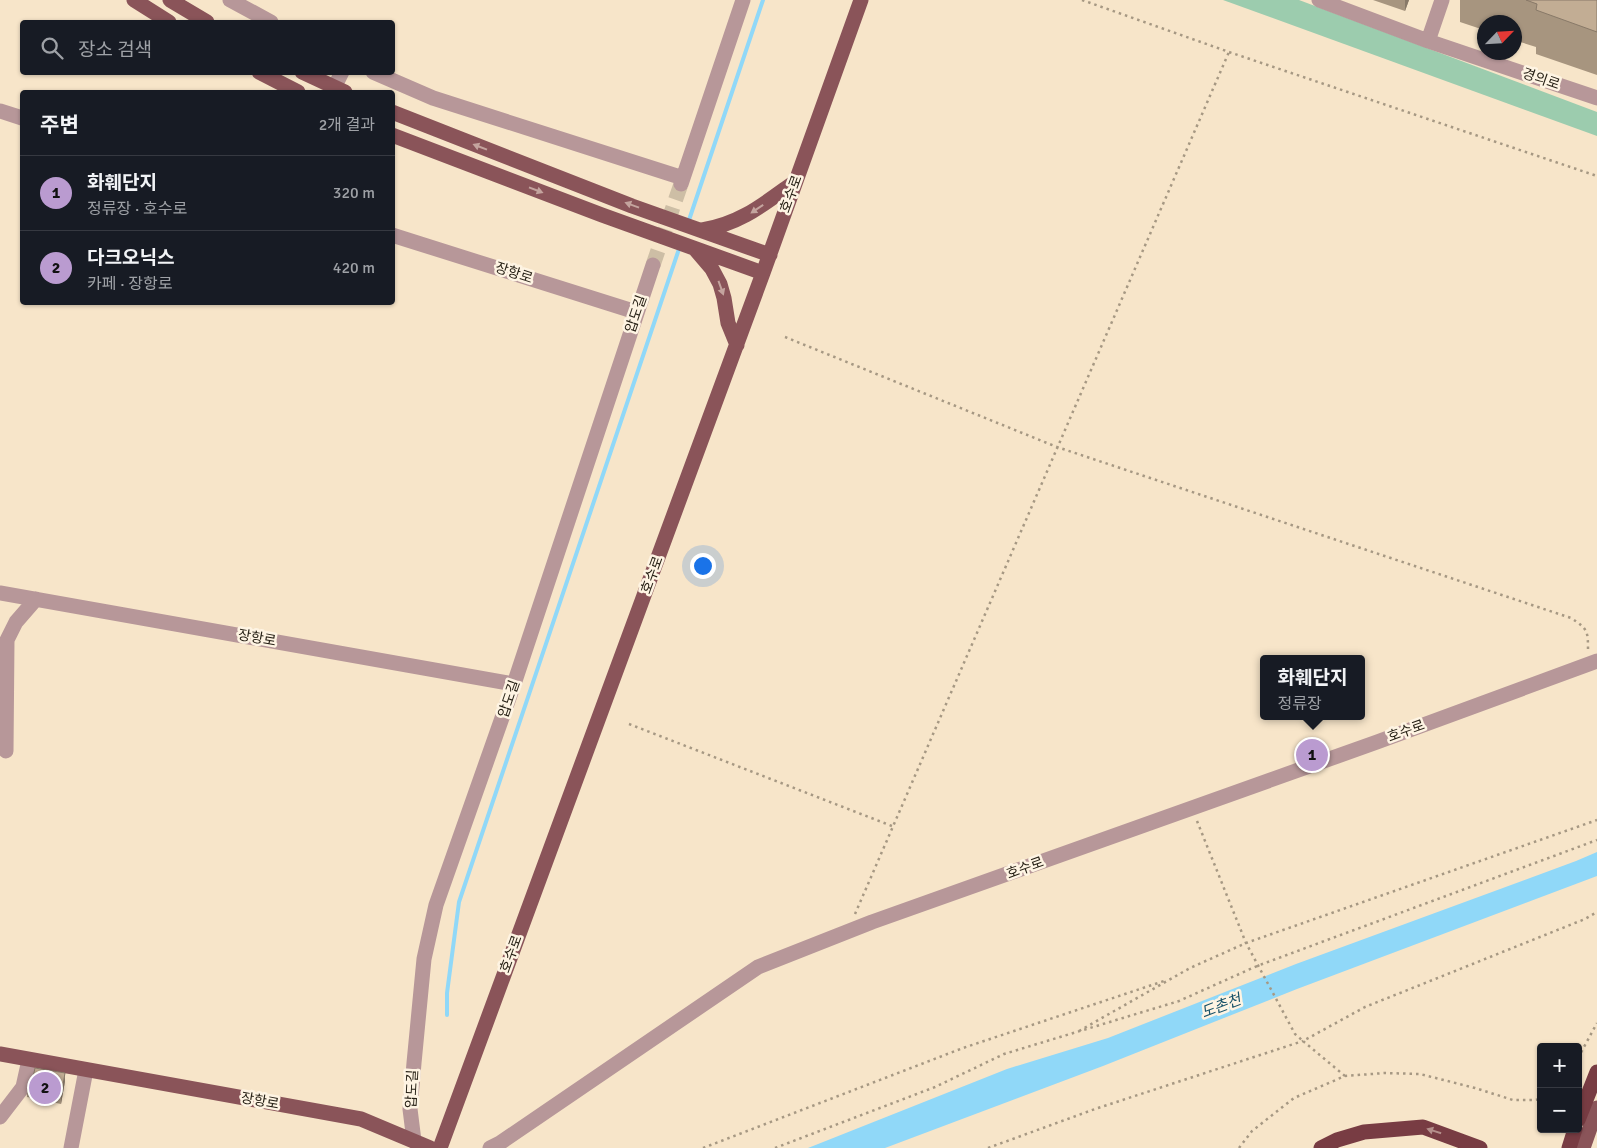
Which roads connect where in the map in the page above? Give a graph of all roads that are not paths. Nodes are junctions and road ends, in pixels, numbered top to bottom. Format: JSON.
{"nodes":[{"id":1,"x":134,"y":0,"type":"edge"},
{"id":2,"x":170,"y":0,"type":"edge"},
{"id":3,"x":230,"y":0,"type":"edge"},
{"id":4,"x":743,"y":0,"type":"edge"},
{"id":5,"x":861,"y":0,"type":"edge"},
{"id":6,"x":1319,"y":0,"type":"edge"},
{"id":7,"x":1442,"y":0,"type":"edge"},
{"id":8,"x":166,"y":20,"type":"edge"},
{"id":9,"x":204,"y":20,"type":"edge"},
{"id":10,"x":267,"y":20,"type":"edge"},
{"id":11,"x":1428,"y":41,"type":"junction"},
{"id":12,"x":265,"y":75,"type":"edge"},
{"id":13,"x":308,"y":75,"type":"edge"},
{"id":14,"x":342,"y":75,"type":"edge"},
{"id":15,"x":380,"y":75,"type":"edge"},
{"id":16,"x":294,"y":90,"type":"edge"},
{"id":17,"x":339,"y":90,"type":"edge"},
{"id":18,"x":1597,"y":98,"type":"edge"},
{"id":19,"x":0,"y":111,"type":"edge"},
{"id":20,"x":395,"y":113,"type":"edge"},
{"id":21,"x":20,"y":117,"type":"edge"},
{"id":22,"x":395,"y":136,"type":"edge"},
{"id":23,"x":796,"y":181,"type":"junction"},
{"id":24,"x":698,"y":229,"type":"junction"},
{"id":25,"x":395,"y":235,"type":"edge"},
{"id":26,"x":691,"y":247,"type":"junction"},
{"id":27,"x":770,"y":255,"type":"junction"},
{"id":28,"x":653,"y":265,"type":"tunnel mouth"},
{"id":29,"x":764,"y":273,"type":"junction"},
{"id":30,"x":636,"y":312,"type":"junction"},
{"id":31,"x":737,"y":345,"type":"junction"},
{"id":32,"x":0,"y":593,"type":"edge"},
{"id":33,"x":36,"y":599,"type":"junction"},
{"id":34,"x":1592,"y":663,"type":"edge"},
{"id":35,"x":514,"y":684,"type":"junction"},
{"id":36,"x":6,"y":751,"type":"dead end"},
{"id":37,"x":0,"y":1054,"type":"edge"},
{"id":38,"x":29,"y":1060,"type":"junction"},
{"id":39,"x":86,"y":1070,"type":"junction"},
{"id":40,"x":1597,"y":1072,"type":"edge"},
{"id":41,"x":1597,"y":1108,"type":"edge"},
{"id":42,"x":1582,"y":1110,"type":"edge"},
{"id":43,"x":0,"y":1118,"type":"edge"},
{"id":44,"x":1574,"y":1133,"type":"edge"},
{"id":45,"x":414,"y":1141,"type":"junction"},
{"id":46,"x":71,"y":1148,"type":"edge"},
{"id":47,"x":430,"y":1148,"type":"edge"},
{"id":48,"x":440,"y":1148,"type":"edge"},
{"id":49,"x":490,"y":1148,"type":"edge"},
{"id":50,"x":1321,"y":1148,"type":"edge"},
{"id":51,"x":1480,"y":1148,"type":"edge"},
{"id":52,"x":1569,"y":1148,"type":"edge"},
{"id":53,"x":1584,"y":1148,"type":"edge"}],
"edges":[{"from":1,"to":8,"type":"main road"},
{"from":2,"to":9,"type":"main road"},
{"from":3,"to":10,"type":"street"},
{"from":4,"to":15,"type":"street"},
{"from":5,"to":23,"type":"main road","name":"호수로"},
{"from":6,"to":11,"type":"street","name":"경의로"},
{"from":7,"to":11,"type":"street"},
{"from":11,"to":18,"type":"street","name":"경의로"},
{"from":12,"to":16,"type":"main road"},
{"from":13,"to":17,"type":"main road"},
{"from":14,"to":17,"type":"street"},
{"from":19,"to":21,"type":"street"},
{"from":24,"to":20,"type":"main road","one_way":true},
{"from":22,"to":26,"type":"main road","one_way":true},
{"from":23,"to":24,"type":"main road","one_way":true},
{"from":23,"to":27,"type":"main road","name":"호수로"},
{"from":24,"to":27,"type":"main road"},
{"from":25,"to":30,"type":"street","name":"장항로"},
{"from":26,"to":29,"type":"main road"},
{"from":26,"to":31,"type":"main road","one_way":true},
{"from":27,"to":29,"type":"main road","name":"호수로"},
{"from":28,"to":30,"type":"street","name":"압도길"},
{"from":29,"to":31,"type":"main road","name":"호수로"},
{"from":30,"to":35,"type":"street","name":"압도길"},
{"from":31,"to":48,"type":"main road","name":"호수로"},
{"from":32,"to":33,"type":"street","name":"장항로"},
{"from":33,"to":35,"type":"street","name":"장항로"},
{"from":33,"to":36,"type":"street"},
{"from":34,"to":49,"type":"street","name":"호수로"},
{"from":35,"to":45,"type":"street","name":"압도길"},
{"from":37,"to":38,"type":"main road","name":"장항로"},
{"from":38,"to":39,"type":"main road","name":"장항로"},
{"from":38,"to":43,"type":"street"},
{"from":39,"to":45,"type":"main road","name":"장항로"},
{"from":39,"to":46,"type":"street"},
{"from":40,"to":42,"type":"highway"},
{"from":41,"to":53,"type":"main road"},
{"from":44,"to":52,"type":"highway"},
{"from":45,"to":47,"type":"main road","name":"장항로"},
{"from":51,"to":50,"type":"highway","one_way":true}]}
